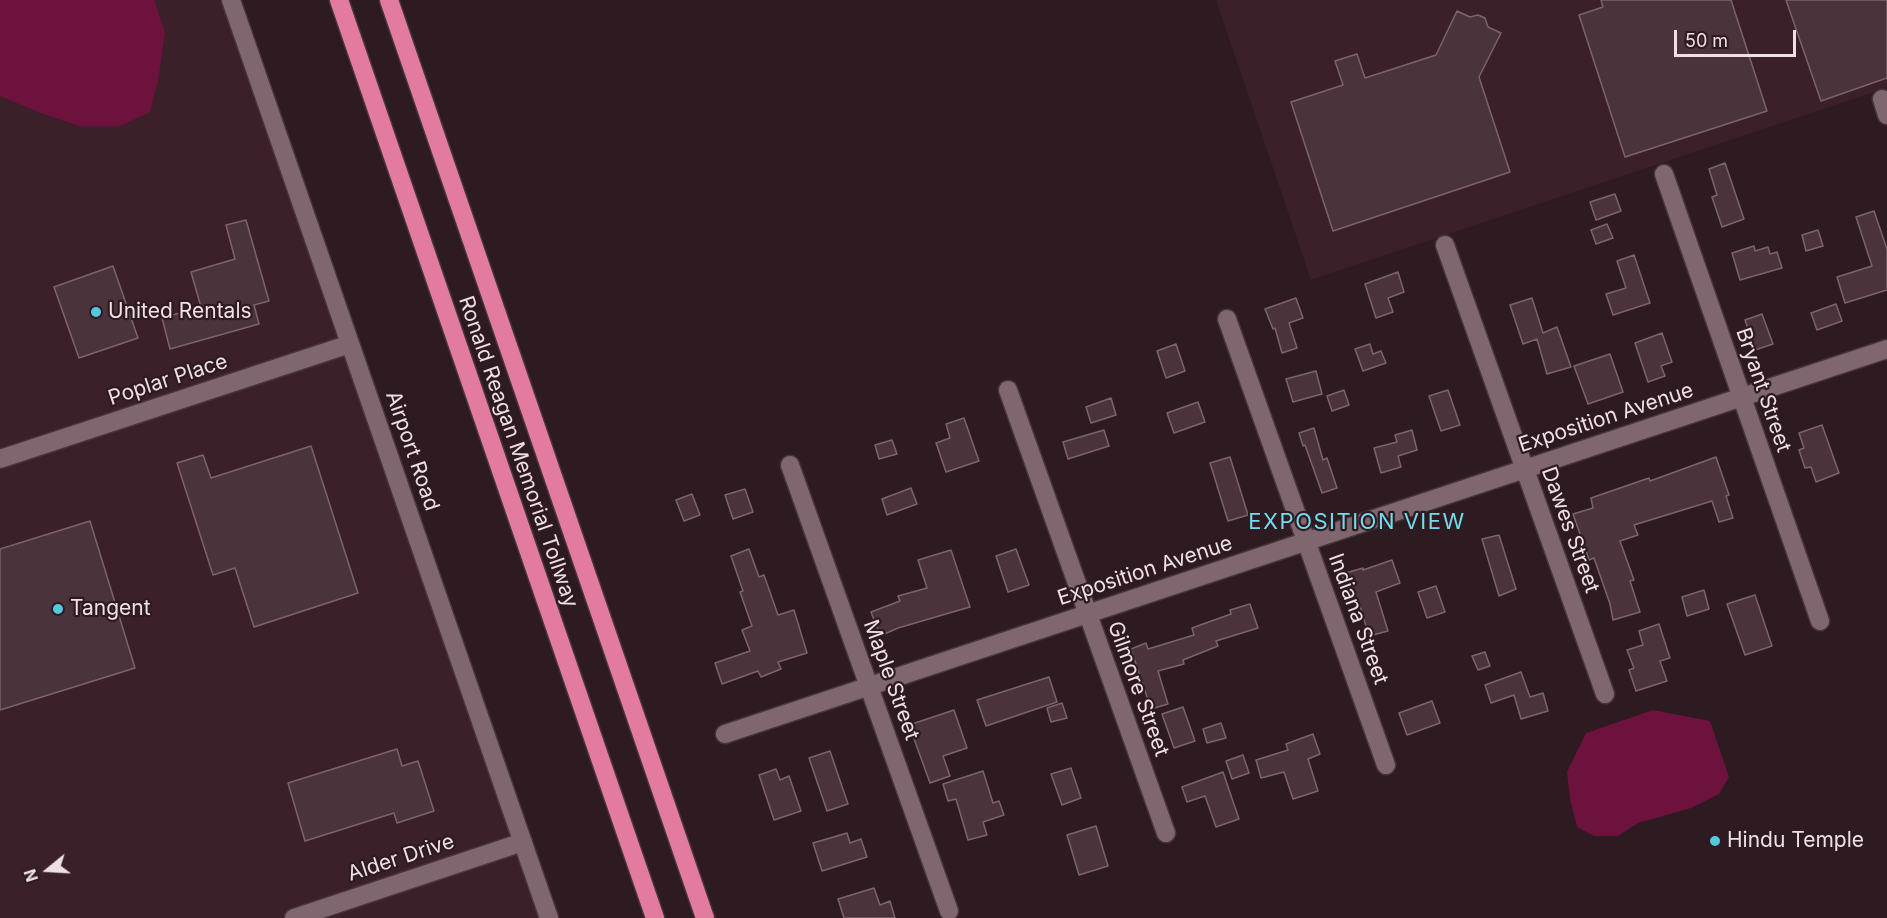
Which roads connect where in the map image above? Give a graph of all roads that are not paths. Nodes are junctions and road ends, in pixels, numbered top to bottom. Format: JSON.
{"nodes":[{"id":1,"x":231,"y":0,"type":"edge"},
{"id":2,"x":339,"y":0,"type":"edge"},
{"id":3,"x":389,"y":0,"type":"edge"},
{"id":4,"x":1664,"y":174,"type":"dead end"},
{"id":5,"x":1445,"y":245,"type":"dead end"},
{"id":6,"x":1227,"y":319,"type":"dead end"},
{"id":7,"x":350,"y":344,"type":"junction"},
{"id":8,"x":1887,"y":350,"type":"edge"},
{"id":9,"x":1008,"y":390,"type":"dead end"},
{"id":10,"x":1742,"y":397,"type":"junction"},
{"id":11,"x":0,"y":459,"type":"edge"},
{"id":12,"x":790,"y":465,"type":"dead end"},
{"id":13,"x":1525,"y":469,"type":"junction"},
{"id":14,"x":1306,"y":541,"type":"junction"},
{"id":15,"x":1088,"y":614,"type":"junction"},
{"id":16,"x":1820,"y":621,"type":"dead end"},
{"id":17,"x":869,"y":686,"type":"junction"},
{"id":18,"x":1605,"y":694,"type":"dead end"},
{"id":19,"x":725,"y":734,"type":"dead end"},
{"id":20,"x":1386,"y":765,"type":"dead end"},
{"id":21,"x":1166,"y":833,"type":"dead end"},
{"id":22,"x":523,"y":842,"type":"junction"},
{"id":23,"x":949,"y":911,"type":"dead end"},
{"id":24,"x":294,"y":918,"type":"edge"},
{"id":25,"x":549,"y":918,"type":"edge"},
{"id":26,"x":655,"y":918,"type":"edge"},
{"id":27,"x":705,"y":918,"type":"edge"}],
"edges":[{"from":1,"to":7,"type":"street","name":"Airport Road"},
{"from":2,"to":26,"type":"highway","name":"Ronald Reagan Memorial Tollway"},
{"from":3,"to":27,"type":"highway","name":"Ronald Reagan Memorial Tollway"},
{"from":4,"to":10,"type":"street","name":"Bryant Street"},
{"from":5,"to":13,"type":"street","name":"Dawes Street"},
{"from":6,"to":14,"type":"street","name":"Indiana Street"},
{"from":7,"to":11,"type":"street","name":"Poplar Place"},
{"from":7,"to":22,"type":"street","name":"Airport Road"},
{"from":8,"to":10,"type":"street","name":"Exposition Avenue"},
{"from":9,"to":15,"type":"street","name":"Gilmore Street"},
{"from":10,"to":13,"type":"street","name":"Exposition Avenue"},
{"from":10,"to":16,"type":"street","name":"Bryant Street"},
{"from":12,"to":17,"type":"street","name":"Maple Street"},
{"from":13,"to":14,"type":"street","name":"Exposition Avenue"},
{"from":13,"to":18,"type":"street","name":"Dawes Street"},
{"from":14,"to":15,"type":"street","name":"Exposition Avenue"},
{"from":14,"to":20,"type":"street","name":"Indiana Street"},
{"from":15,"to":17,"type":"street","name":"Exposition Avenue"},
{"from":15,"to":21,"type":"street","name":"Gilmore Street"},
{"from":17,"to":19,"type":"street","name":"Exposition Avenue"},
{"from":17,"to":23,"type":"street","name":"Maple Street"},
{"from":22,"to":24,"type":"street","name":"Alder Drive"},
{"from":22,"to":25,"type":"street","name":"Airport Road"}]}
